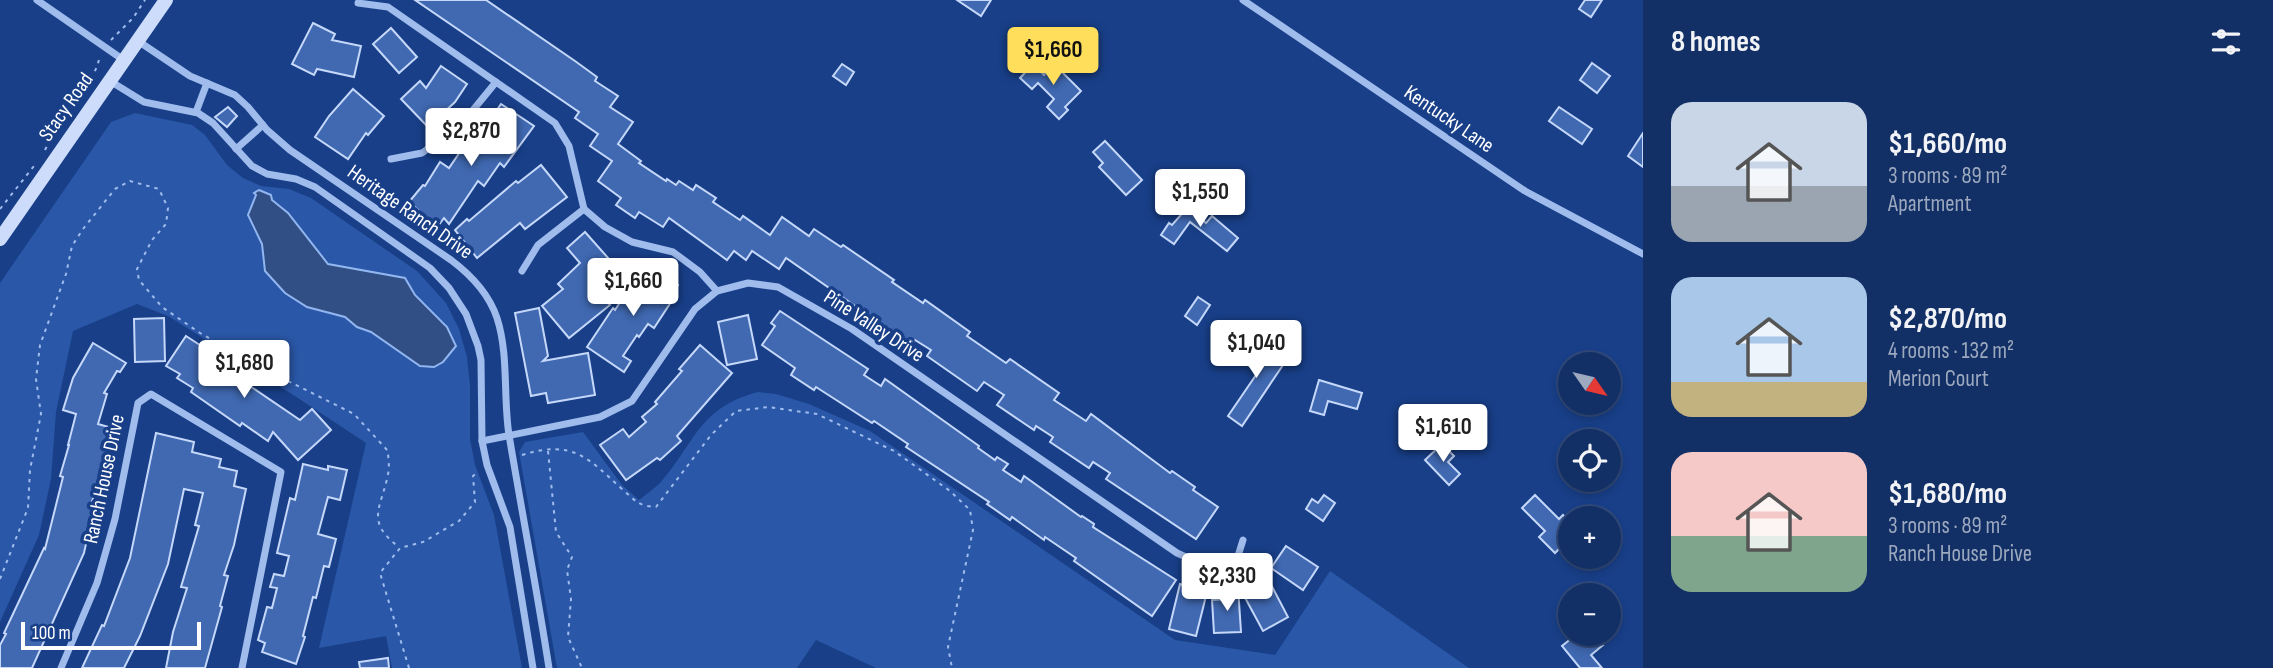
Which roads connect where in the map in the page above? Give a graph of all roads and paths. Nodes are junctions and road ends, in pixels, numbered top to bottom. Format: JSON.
{"nodes":[{"id":1,"x":37,"y":0,"type":"edge"},
{"id":2,"x":145,"y":0,"type":"edge"},
{"id":3,"x":166,"y":0,"type":"edge"},
{"id":4,"x":1242,"y":0,"type":"edge"},
{"id":5,"x":358,"y":3,"type":"dead end"},
{"id":6,"x":138,"y":41,"type":"junction"},
{"id":7,"x":105,"y":47,"type":"junction"},
{"id":8,"x":125,"y":61,"type":"junction"},
{"id":9,"x":110,"y":81,"type":"junction"},
{"id":10,"x":496,"y":82,"type":"junction"},
{"id":11,"x":206,"y":83,"type":"junction"},
{"id":12,"x":196,"y":113,"type":"junction"},
{"id":13,"x":263,"y":125,"type":"junction"},
{"id":14,"x":236,"y":149,"type":"junction"},
{"id":15,"x":41,"y":157,"type":"dead end"},
{"id":16,"x":391,"y":159,"type":"dead end"},
{"id":17,"x":35,"y":164,"type":"dead end"},
{"id":18,"x":0,"y":209,"type":"edge"},
{"id":19,"x":584,"y":209,"type":"junction"},
{"id":20,"x":0,"y":239,"type":"edge"},
{"id":21,"x":1643,"y":254,"type":"edge"},
{"id":22,"x":522,"y":271,"type":"dead end"},
{"id":23,"x":717,"y":291,"type":"junction"},
{"id":24,"x":509,"y":436,"type":"junction"},
{"id":25,"x":482,"y":441,"type":"junction"},
{"id":26,"x":548,"y":450,"type":"junction"},
{"id":27,"x":514,"y":458,"type":"junction"},
{"id":28,"x":487,"y":465,"type":"junction"},
{"id":29,"x":1243,"y":540,"type":"dead end"},
{"id":30,"x":400,"y":548,"type":"junction"},
{"id":31,"x":0,"y":579,"type":"edge"},
{"id":32,"x":61,"y":668,"type":"edge"},
{"id":33,"x":242,"y":668,"type":"edge"},
{"id":34,"x":409,"y":668,"type":"edge"},
{"id":35,"x":533,"y":668,"type":"edge"},
{"id":36,"x":550,"y":668,"type":"edge"},
{"id":37,"x":582,"y":668,"type":"edge"},
{"id":38,"x":952,"y":668,"type":"edge"}],
"edges":[{"from":1,"to":7,"type":"street"},
{"from":2,"to":7,"type":"path"},
{"from":3,"to":6,"type":"main road","name":"Stacy Road"},
{"from":4,"to":21,"type":"street","name":"Kentucky Lane"},
{"from":5,"to":10,"type":"street"},
{"from":6,"to":8,"type":"main road","name":"Stacy Road"},
{"from":6,"to":11,"type":"street","name":"Heritage Ranch Drive"},
{"from":7,"to":8,"type":"street"},
{"from":7,"to":15,"type":"path"},
{"from":8,"to":9,"type":"main road","name":"Stacy Road"},
{"from":9,"to":12,"type":"street","name":"Heritage Ranch Drive"},
{"from":9,"to":20,"type":"main road","name":"Stacy Road"},
{"from":10,"to":16,"type":"street"},
{"from":10,"to":19,"type":"street"},
{"from":11,"to":12,"type":"street"},
{"from":11,"to":13,"type":"street","name":"Heritage Ranch Drive"},
{"from":12,"to":14,"type":"street","name":"Heritage Ranch Drive"},
{"from":13,"to":14,"type":"street"},
{"from":13,"to":24,"type":"street","name":"Heritage Ranch Drive"},
{"from":14,"to":25,"type":"street","name":"Heritage Ranch Drive"},
{"from":17,"to":18,"type":"path"},
{"from":19,"to":22,"type":"street"},
{"from":19,"to":23,"type":"street"},
{"from":23,"to":24,"type":"street","name":"Pine Valley Drive"},
{"from":23,"to":29,"type":"street","name":"Pine Valley Drive"},
{"from":24,"to":25,"type":"street","name":"Pine Valley Drive"},
{"from":24,"to":27,"type":"street","name":"Heritage Ranch Drive"},
{"from":25,"to":28,"type":"street","name":"Heritage Ranch Drive"},
{"from":26,"to":27,"type":"path"},
{"from":26,"to":37,"type":"path"},
{"from":26,"to":38,"type":"path"},
{"from":27,"to":36,"type":"street","name":"Heritage Ranch Drive"},
{"from":28,"to":30,"type":"path"},
{"from":28,"to":35,"type":"street","name":"Heritage Ranch Drive"},
{"from":30,"to":31,"type":"path"},
{"from":30,"to":34,"type":"path"},
{"from":32,"to":33,"type":"street","name":"Ranch House Drive"}]}
